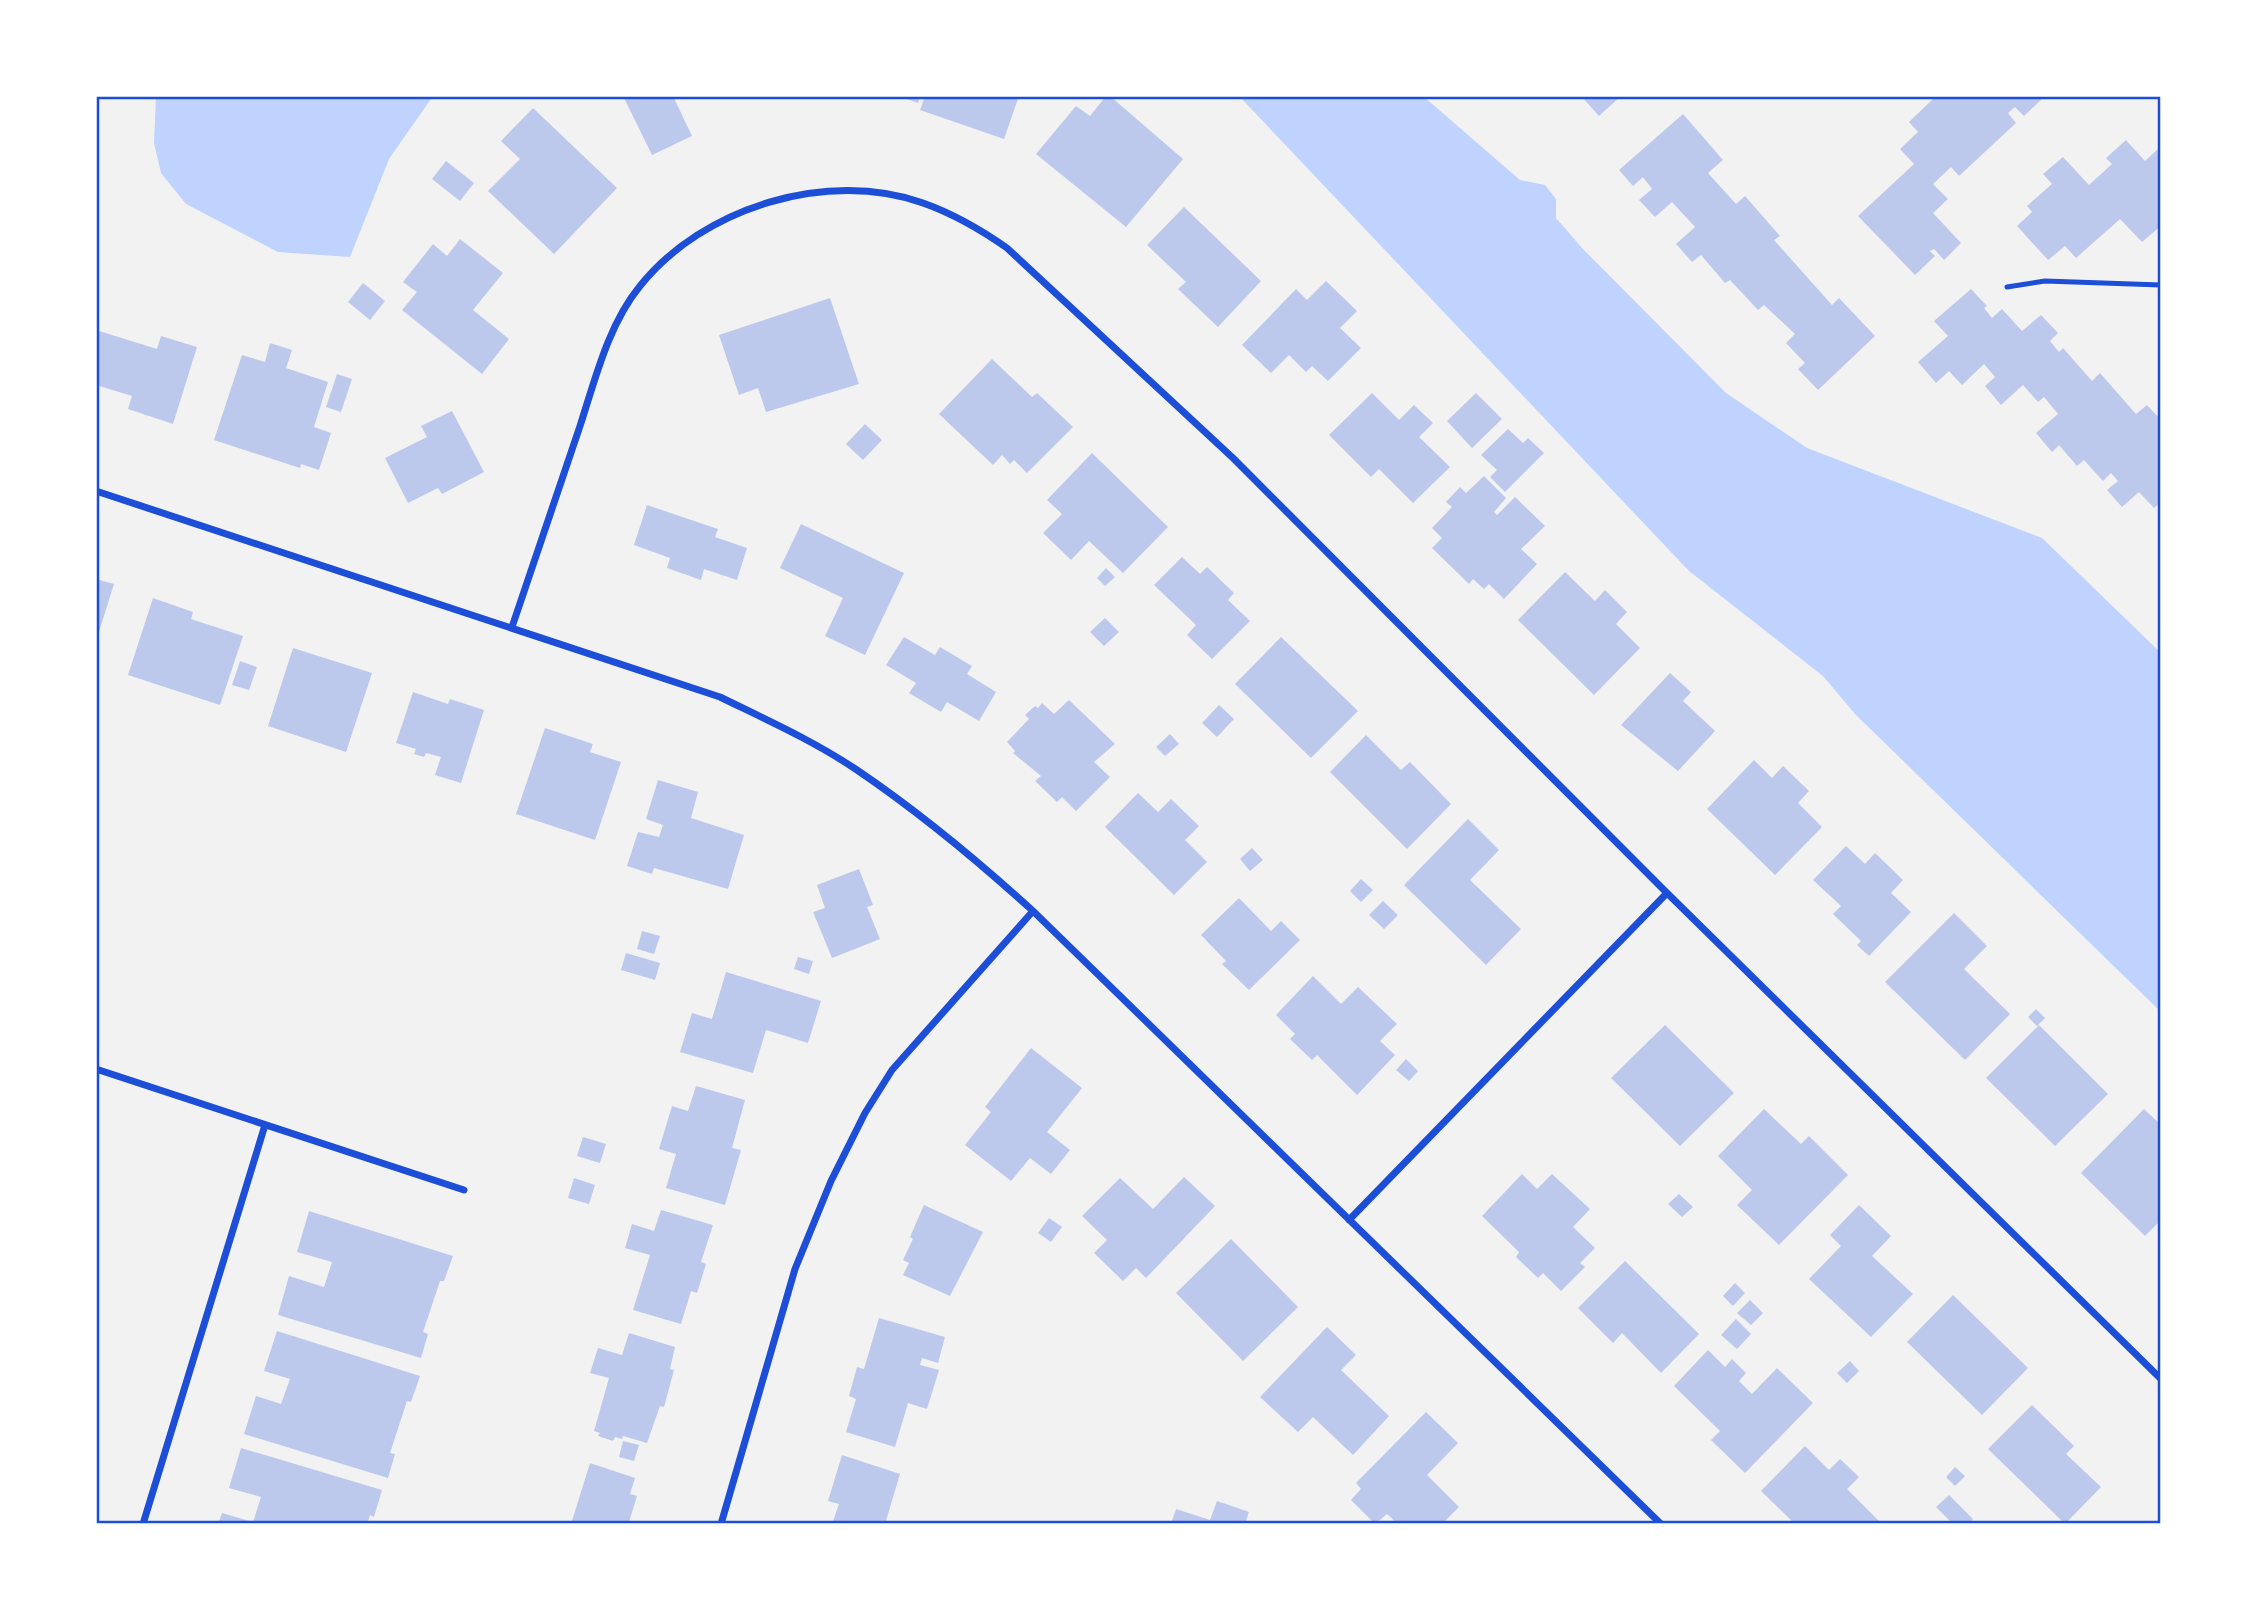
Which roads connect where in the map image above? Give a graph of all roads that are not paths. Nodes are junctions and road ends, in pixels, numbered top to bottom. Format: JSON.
{"nodes":[{"id":1,"x":2161,"y":285,"type":"edge"},
{"id":2,"x":2007,"y":287,"type":"dead end"},
{"id":3,"x":96,"y":491,"type":"edge"},
{"id":4,"x":512,"y":627,"type":"junction"},
{"id":5,"x":1667,"y":893,"type":"junction"},
{"id":6,"x":1033,"y":911,"type":"junction"},
{"id":7,"x":96,"y":1069,"type":"edge"},
{"id":8,"x":265,"y":1125,"type":"junction"},
{"id":9,"x":464,"y":1190,"type":"dead end"},
{"id":10,"x":1349,"y":1220,"type":"junction"},
{"id":11,"x":2161,"y":1379,"type":"edge"},
{"id":12,"x":143,"y":1524,"type":"edge"},
{"id":13,"x":721,"y":1524,"type":"edge"},
{"id":14,"x":1661,"y":1524,"type":"edge"}],
"edges":[{"from":1,"to":2,"type":"lane"},
{"from":3,"to":4,"type":"street"},
{"from":4,"to":5,"type":"street"},
{"from":4,"to":6,"type":"street"},
{"from":5,"to":10,"type":"street"},
{"from":5,"to":11,"type":"street"},
{"from":6,"to":10,"type":"street"},
{"from":6,"to":13,"type":"street"},
{"from":7,"to":8,"type":"street"},
{"from":8,"to":9,"type":"street"},
{"from":8,"to":12,"type":"street"},
{"from":10,"to":14,"type":"street"}]}
